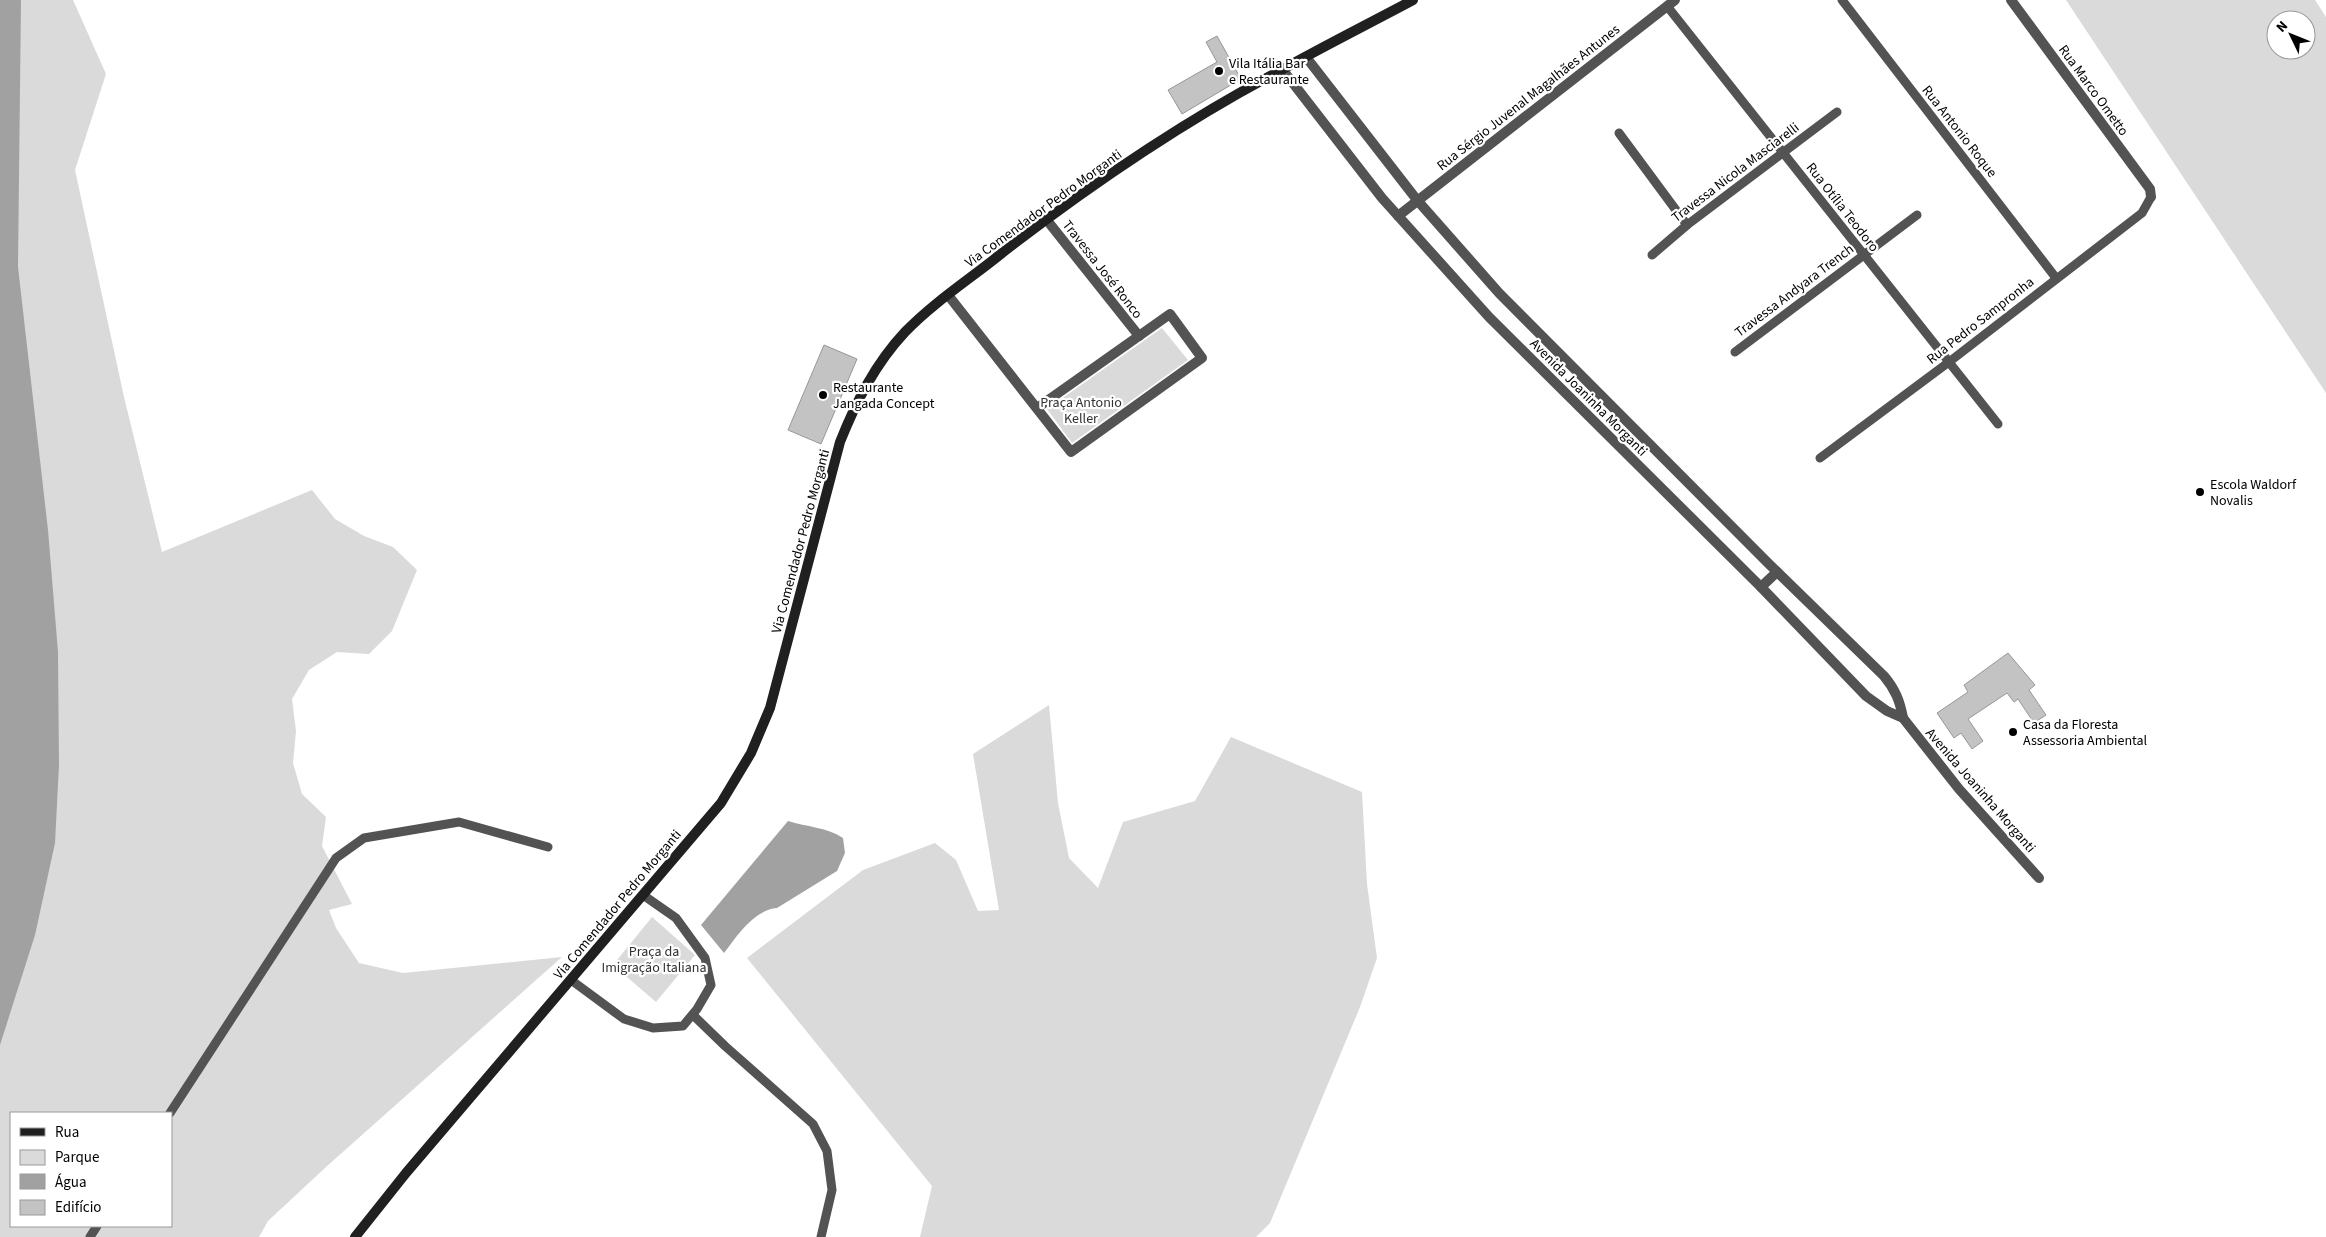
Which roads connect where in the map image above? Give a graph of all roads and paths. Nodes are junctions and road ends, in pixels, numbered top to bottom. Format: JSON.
{"nodes":[{"id":1,"x":1413,"y":0,"type":"edge"},
{"id":2,"x":1842,"y":0,"type":"edge"},
{"id":3,"x":2010,"y":0,"type":"edge"},
{"id":4,"x":1671,"y":3,"type":"edge"},
{"id":5,"x":1306,"y":57,"type":"junction"},
{"id":6,"x":1282,"y":69,"type":"junction"},
{"id":7,"x":1837,"y":112,"type":"dead end"},
{"id":8,"x":1619,"y":133,"type":"dead end"},
{"id":9,"x":1783,"y":153,"type":"junction"},
{"id":10,"x":2152,"y":197,"type":"joint"},
{"id":11,"x":1417,"y":200,"type":"junction"},
{"id":12,"x":1917,"y":215,"type":"dead end"},
{"id":13,"x":1398,"y":216,"type":"junction"},
{"id":14,"x":1046,"y":219,"type":"junction"},
{"id":15,"x":1687,"y":225,"type":"junction"},
{"id":16,"x":1652,"y":255,"type":"dead end"},
{"id":17,"x":1863,"y":255,"type":"junction"},
{"id":18,"x":2056,"y":278,"type":"junction"},
{"id":19,"x":948,"y":295,"type":"junction"},
{"id":20,"x":1139,"y":336,"type":"junction"},
{"id":21,"x":1735,"y":352,"type":"dead end"},
{"id":22,"x":1949,"y":362,"type":"junction"},
{"id":23,"x":1037,"y":408,"type":"junction"},
{"id":24,"x":1998,"y":424,"type":"dead end"},
{"id":25,"x":1820,"y":458,"type":"dead end"},
{"id":26,"x":1777,"y":572,"type":"junction"},
{"id":27,"x":1761,"y":587,"type":"junction"},
{"id":28,"x":1903,"y":718,"type":"junction"},
{"id":29,"x":548,"y":847,"type":"dead end"},
{"id":30,"x":2039,"y":878,"type":"dead end"},
{"id":31,"x":643,"y":895,"type":"junction"},
{"id":32,"x":571,"y":980,"type":"junction"},
{"id":33,"x":693,"y":1014,"type":"junction"},
{"id":34,"x":171,"y":1112,"type":"edge"},
{"id":35,"x":355,"y":1237,"type":"edge"},
{"id":36,"x":821,"y":1237,"type":"edge"}],
"edges":[{"from":1,"to":5,"type":"street","name":"Via Comendador Pedro Morganti"},
{"from":2,"to":18,"type":"lane","name":"Rua Antonio Roque"},
{"from":3,"to":10,"type":"street","name":"Rua Marco Ometto"},
{"from":4,"to":9,"type":"lane","name":"Rua Otília Teodoro"},
{"from":4,"to":11,"type":"street","name":"Rua Sérgio Juvenal Magalhães Antunes"},
{"from":5,"to":6,"type":"street","name":"Via Comendador Pedro Morganti"},
{"from":5,"to":11,"type":"street","name":"Avenida Joaninha Morganti"},
{"from":6,"to":13,"type":"street","name":"Avenida Joaninha Morganti"},
{"from":6,"to":14,"type":"street","name":"Via Comendador Pedro Morganti"},
{"from":7,"to":9,"type":"lane","name":"Travessa Nicola Masciarelli"},
{"from":8,"to":15,"type":"lane"},
{"from":9,"to":15,"type":"lane","name":"Travessa Nicola Masciarelli"},
{"from":9,"to":17,"type":"lane","name":"Rua Otília Teodoro"},
{"from":10,"to":18,"type":"lane","name":"Rua Pedro Sampronha"},
{"from":11,"to":13,"type":"street","name":"Rua Sérgio Juvenal Magalhães Antunes"},
{"from":11,"to":26,"type":"street","name":"Avenida Joaninha Morganti"},
{"from":12,"to":17,"type":"lane","name":"Travessa Andyara Trench"},
{"from":13,"to":27,"type":"street","name":"Avenida Joaninha Morganti"},
{"from":14,"to":19,"type":"street","name":"Via Comendador Pedro Morganti"},
{"from":14,"to":20,"type":"street","name":"Travessa José Ronco"},
{"from":15,"to":16,"type":"lane","name":"Travessa Nicola Masciarelli"},
{"from":17,"to":21,"type":"lane","name":"Travessa Andyara Trench"},
{"from":17,"to":22,"type":"lane","name":"Rua Otília Teodoro"},
{"from":18,"to":22,"type":"lane","name":"Rua Pedro Sampronha"},
{"from":19,"to":23,"type":"street"},
{"from":19,"to":31,"type":"street","name":"Via Comendador Pedro Morganti"},
{"from":20,"to":23,"type":"street"},
{"from":20,"to":23,"type":"street"},
{"from":22,"to":24,"type":"lane","name":"Rua Otília Teodoro"},
{"from":22,"to":25,"type":"lane","name":"Rua Pedro Sampronha"},
{"from":26,"to":27,"type":"street"},
{"from":26,"to":28,"type":"street","name":"Avenida Joaninha Morganti"},
{"from":27,"to":28,"type":"street","name":"Avenida Joaninha Morganti"},
{"from":28,"to":30,"type":"street","name":"Avenida Joaninha Morganti"},
{"from":29,"to":34,"type":"lane"},
{"from":31,"to":32,"type":"street","name":"Via Comendador Pedro Morganti"},
{"from":31,"to":33,"type":"lane"},
{"from":32,"to":33,"type":"lane"},
{"from":32,"to":35,"type":"street","name":"Via Comendador Pedro Morganti"},
{"from":33,"to":36,"type":"lane"}]}
